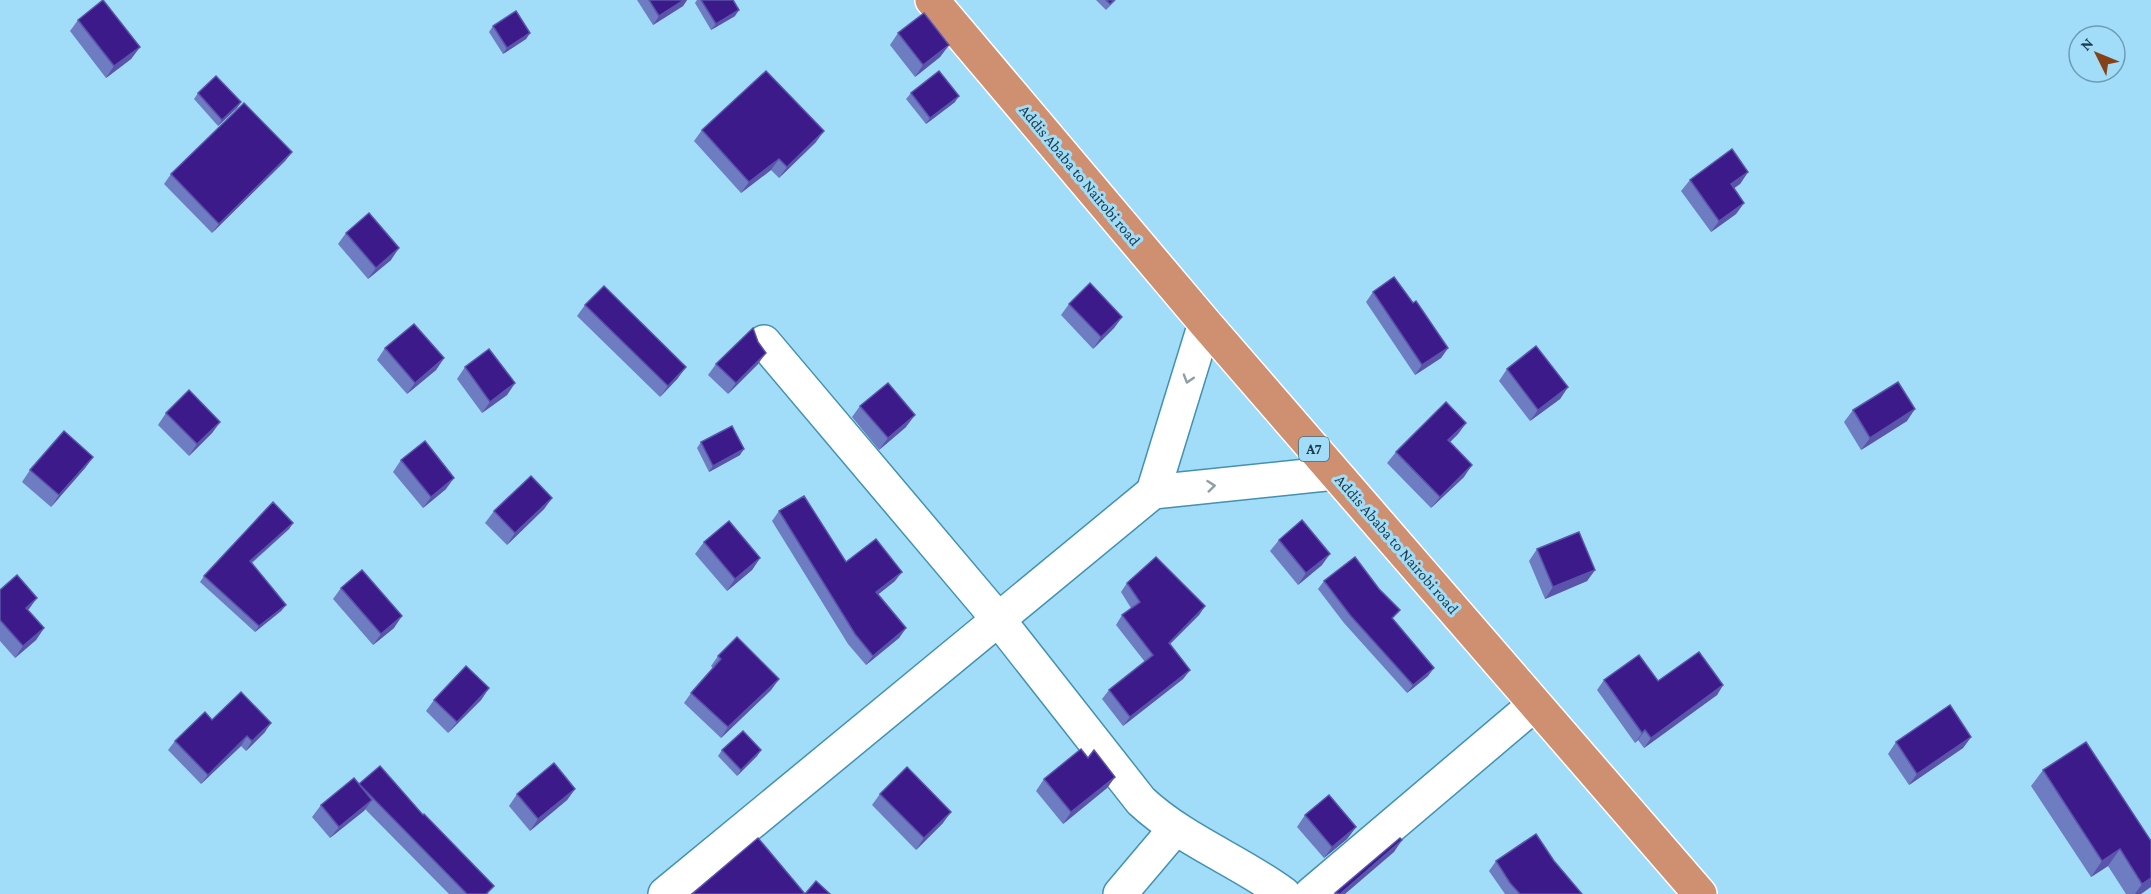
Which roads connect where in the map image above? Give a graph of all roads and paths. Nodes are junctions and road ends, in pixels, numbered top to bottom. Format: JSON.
{"nodes":[{"id":1,"x":932,"y":0,"type":"edge"},
{"id":2,"x":1205,"y":323,"type":"junction"},
{"id":3,"x":764,"y":342,"type":"dead end"},
{"id":4,"x":1335,"y":473,"type":"junction"},
{"id":5,"x":1153,"y":492,"type":"junction"},
{"id":6,"x":998,"y":619,"type":"junction"},
{"id":7,"x":1535,"y":704,"type":"junction"},
{"id":8,"x":1175,"y":829,"type":"junction"},
{"id":9,"x":665,"y":894,"type":"edge"},
{"id":10,"x":1120,"y":894,"type":"edge"},
{"id":11,"x":1284,"y":894,"type":"edge"},
{"id":12,"x":1311,"y":894,"type":"edge"},
{"id":13,"x":1700,"y":894,"type":"edge"}],
"edges":[{"from":1,"to":2,"type":"highway","name":"Addis Ababa to Nairobi road","number":"A7"},
{"from":2,"to":4,"type":"highway","name":"Addis Ababa to Nairobi road","number":"A7"},
{"from":2,"to":5,"type":"street","one_way":true},
{"from":3,"to":6,"type":"street"},
{"from":5,"to":4,"type":"street","one_way":true},
{"from":4,"to":7,"type":"highway","name":"Addis Ababa to Nairobi road","number":"A7"},
{"from":5,"to":6,"type":"street"},
{"from":6,"to":8,"type":"street"},
{"from":6,"to":9,"type":"street"},
{"from":7,"to":12,"type":"street"},
{"from":7,"to":13,"type":"highway","name":"Addis Ababa to Nairobi road","number":"A7"},
{"from":8,"to":10,"type":"street"},
{"from":8,"to":11,"type":"street"}]}
